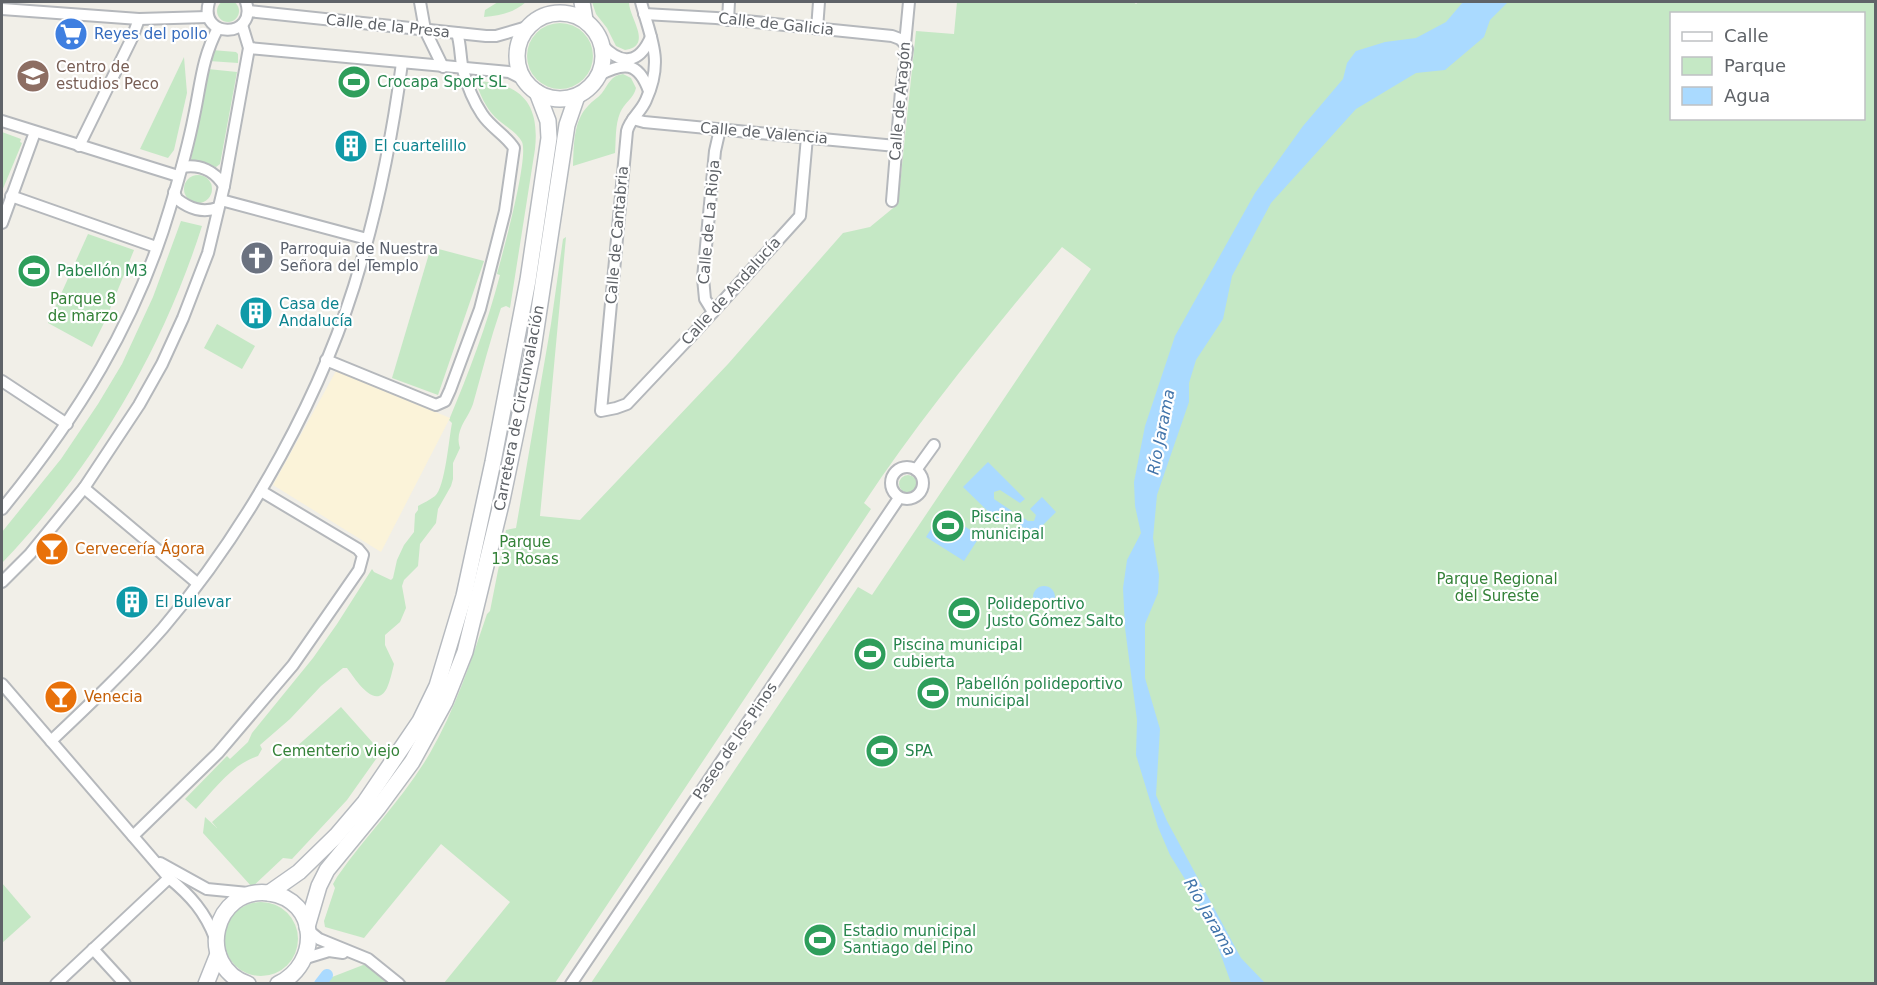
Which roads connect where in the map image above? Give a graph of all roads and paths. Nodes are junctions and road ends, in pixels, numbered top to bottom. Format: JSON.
{"nodes":[{"id":1,"x":209,"y":2,"type":"edge"},
{"id":2,"x":420,"y":2,"type":"edge"},
{"id":3,"x":582,"y":2,"type":"edge"},
{"id":4,"x":641,"y":2,"type":"edge"},
{"id":5,"x":729,"y":2,"type":"edge"},
{"id":6,"x":819,"y":2,"type":"edge"},
{"id":7,"x":909,"y":2,"type":"edge"},
{"id":8,"x":247,"y":6,"type":"edge"},
{"id":9,"x":551,"y":8,"type":"edge"},
{"id":10,"x":2,"y":9,"type":"edge"},
{"id":11,"x":644,"y":14,"type":"junction"},
{"id":12,"x":208,"y":17,"type":"junction"},
{"id":13,"x":139,"y":19,"type":"junction"},
{"id":14,"x":585,"y":20,"type":"junction"},
{"id":15,"x":728,"y":20,"type":"junction"},
{"id":16,"x":242,"y":25,"type":"junction"},
{"id":17,"x":527,"y":27,"type":"junction"},
{"id":18,"x":218,"y":28,"type":"junction"},
{"id":19,"x":817,"y":29,"type":"junction"},
{"id":20,"x":425,"y":30,"type":"junction"},
{"id":21,"x":457,"y":33,"type":"junction"},
{"id":22,"x":651,"y":37,"type":"junction"},
{"id":23,"x":905,"y":44,"type":"junction"},
{"id":24,"x":602,"y":45,"type":"junction"},
{"id":25,"x":249,"y":48,"type":"junction"},
{"id":26,"x":402,"y":63,"type":"junction"},
{"id":27,"x":443,"y":67,"type":"junction"},
{"id":28,"x":463,"y":68,"type":"junction"},
{"id":29,"x":599,"y":75,"type":"junction"},
{"id":30,"x":523,"y":79,"type":"junction"},
{"id":31,"x":650,"y":91,"type":"junction"},
{"id":32,"x":537,"y":92,"type":"junction"},
{"id":33,"x":577,"y":96,"type":"junction"},
{"id":34,"x":633,"y":119,"type":"junction"},
{"id":35,"x":2,"y":121,"type":"edge"},
{"id":36,"x":720,"y":129,"type":"junction"},
{"id":37,"x":35,"y":132,"type":"junction"},
{"id":38,"x":807,"y":137,"type":"junction"},
{"id":39,"x":79,"y":146,"type":"junction"},
{"id":40,"x":896,"y":146,"type":"junction"},
{"id":41,"x":180,"y":172,"type":"junction"},
{"id":42,"x":224,"y":186,"type":"junction"},
{"id":43,"x":174,"y":192,"type":"junction"},
{"id":44,"x":11,"y":196,"type":"junction"},
{"id":45,"x":892,"y":201,"type":"dead end"},
{"id":46,"x":220,"y":204,"type":"junction"},
{"id":47,"x":2,"y":223,"type":"edge"},
{"id":48,"x":367,"y":239,"type":"junction"},
{"id":49,"x":156,"y":247,"type":"junction"},
{"id":50,"x":713,"y":312,"type":"junction"},
{"id":51,"x":326,"y":360,"type":"junction"},
{"id":52,"x":2,"y":381,"type":"edge"},
{"id":53,"x":601,"y":411,"type":"joint"},
{"id":54,"x":67,"y":424,"type":"junction"},
{"id":55,"x":934,"y":445,"type":"dead end"},
{"id":56,"x":916,"y":470,"type":"junction"},
{"id":57,"x":84,"y":488,"type":"junction"},
{"id":58,"x":261,"y":491,"type":"junction"},
{"id":59,"x":899,"y":498,"type":"junction"},
{"id":60,"x":2,"y":509,"type":"edge"},
{"id":61,"x":2,"y":582,"type":"edge"},
{"id":62,"x":197,"y":584,"type":"junction"},
{"id":63,"x":2,"y":684,"type":"edge"},
{"id":64,"x":51,"y":741,"type":"junction"},
{"id":65,"x":133,"y":836,"type":"junction"},
{"id":66,"x":155,"y":860,"type":"junction"},
{"id":67,"x":169,"y":878,"type":"junction"},
{"id":68,"x":262,"y":893,"type":"junction"},
{"id":69,"x":308,"y":928,"type":"junction"},
{"id":70,"x":217,"y":948,"type":"junction"},
{"id":71,"x":93,"y":949,"type":"junction"},
{"id":72,"x":358,"y":954,"type":"junction"},
{"id":73,"x":306,"y":958,"type":"junction"},
{"id":74,"x":56,"y":984,"type":"edge"},
{"id":75,"x":125,"y":984,"type":"edge"},
{"id":76,"x":206,"y":984,"type":"edge"},
{"id":77,"x":248,"y":984,"type":"edge"},
{"id":78,"x":278,"y":984,"type":"edge"},
{"id":79,"x":399,"y":984,"type":"edge"},
{"id":80,"x":571,"y":984,"type":"edge"}],
"edges":[{"from":1,"to":12,"type":"street"},
{"from":2,"to":20,"type":"street"},
{"from":3,"to":14,"type":"main road"},
{"from":4,"to":11,"type":"street"},
{"from":5,"to":15,"type":"street"},
{"from":6,"to":19,"type":"street"},
{"from":7,"to":23,"type":"street","name":"Calle de Aragón"},
{"from":8,"to":16,"type":"street"},
{"from":8,"to":20,"type":"street","name":"Calle de la Presa"},
{"from":9,"to":14,"type":"main road"},
{"from":9,"to":17,"type":"main road"},
{"from":10,"to":13,"type":"street"},
{"from":11,"to":15,"type":"street","name":"Calle de Galicia"},
{"from":11,"to":22,"type":"street"},
{"from":12,"to":13,"type":"street"},
{"from":12,"to":18,"type":"street"},
{"from":13,"to":39,"type":"street"},
{"from":14,"to":24,"type":"main road"},
{"from":15,"to":19,"type":"street","name":"Calle de Galicia"},
{"from":16,"to":18,"type":"street"},
{"from":16,"to":25,"type":"street"},
{"from":17,"to":21,"type":"street","name":"Calle de la Presa"},
{"from":17,"to":30,"type":"main road"},
{"from":18,"to":41,"type":"street"},
{"from":19,"to":23,"type":"street","name":"Calle de Galicia"},
{"from":20,"to":21,"type":"street","name":"Calle de la Presa"},
{"from":20,"to":27,"type":"street"},
{"from":21,"to":28,"type":"street"},
{"from":22,"to":24,"type":"street"},
{"from":22,"to":31,"type":"street","name":"Calle de Cantabria"},
{"from":23,"to":40,"type":"street","name":"Calle de Aragón"},
{"from":24,"to":29,"type":"main road"},
{"from":25,"to":26,"type":"street"},
{"from":25,"to":42,"type":"street"},
{"from":26,"to":27,"type":"street"},
{"from":26,"to":48,"type":"street"},
{"from":27,"to":28,"type":"street"},
{"from":28,"to":30,"type":"street"},
{"from":28,"to":51,"type":"street"},
{"from":29,"to":31,"type":"street"},
{"from":29,"to":33,"type":"main road"},
{"from":30,"to":32,"type":"main road"},
{"from":31,"to":34,"type":"street","name":"Calle de Cantabria"},
{"from":32,"to":33,"type":"main road"},
{"from":32,"to":68,"type":"main road","name":"Carretera de Circunvalación"},
{"from":33,"to":69,"type":"main road","name":"Carretera de Circunvalación"},
{"from":34,"to":36,"type":"street","name":"Calle de Valencia"},
{"from":34,"to":53,"type":"street","name":"Calle de Cantabria"},
{"from":35,"to":37,"type":"street"},
{"from":36,"to":38,"type":"street","name":"Calle de Valencia"},
{"from":36,"to":50,"type":"street","name":"Calle de La Rioja"},
{"from":37,"to":39,"type":"street"},
{"from":37,"to":44,"type":"street"},
{"from":38,"to":40,"type":"street","name":"Calle de Valencia"},
{"from":38,"to":50,"type":"street","name":"Calle de Andalucía"},
{"from":39,"to":41,"type":"street"},
{"from":40,"to":45,"type":"street","name":"Calle de Aragón"},
{"from":41,"to":42,"type":"street"},
{"from":41,"to":43,"type":"street"},
{"from":42,"to":46,"type":"street"},
{"from":43,"to":46,"type":"street"},
{"from":43,"to":49,"type":"street"},
{"from":44,"to":47,"type":"street"},
{"from":44,"to":49,"type":"street"},
{"from":46,"to":48,"type":"street"},
{"from":46,"to":57,"type":"street"},
{"from":48,"to":51,"type":"street"},
{"from":49,"to":54,"type":"street"},
{"from":50,"to":53,"type":"street","name":"Calle de Andalucía"},
{"from":51,"to":58,"type":"street"},
{"from":52,"to":54,"type":"street"},
{"from":54,"to":60,"type":"street"},
{"from":55,"to":56,"type":"street"},
{"from":56,"to":59,"type":"street"},
{"from":56,"to":59,"type":"street"},
{"from":57,"to":61,"type":"street"},
{"from":57,"to":62,"type":"street"},
{"from":58,"to":62,"type":"street"},
{"from":58,"to":65,"type":"street"},
{"from":59,"to":80,"type":"street","name":"Paseo de los Pinos"},
{"from":62,"to":64,"type":"street"},
{"from":63,"to":64,"type":"street"},
{"from":64,"to":65,"type":"street"},
{"from":65,"to":66,"type":"street"},
{"from":66,"to":67,"type":"street"},
{"from":66,"to":68,"type":"street"},
{"from":67,"to":70,"type":"street"},
{"from":67,"to":71,"type":"street"},
{"from":68,"to":69,"type":"main road"},
{"from":68,"to":70,"type":"main road","name":"Carretera de Circunvalación"},
{"from":69,"to":72,"type":"street"},
{"from":69,"to":73,"type":"main road","name":"Carretera de Circunvalación"},
{"from":70,"to":76,"type":"main road"},
{"from":70,"to":77,"type":"main road"},
{"from":71,"to":74,"type":"street"},
{"from":71,"to":75,"type":"street"},
{"from":72,"to":73,"type":"street"},
{"from":72,"to":79,"type":"street"},
{"from":73,"to":78,"type":"main road"}]}
